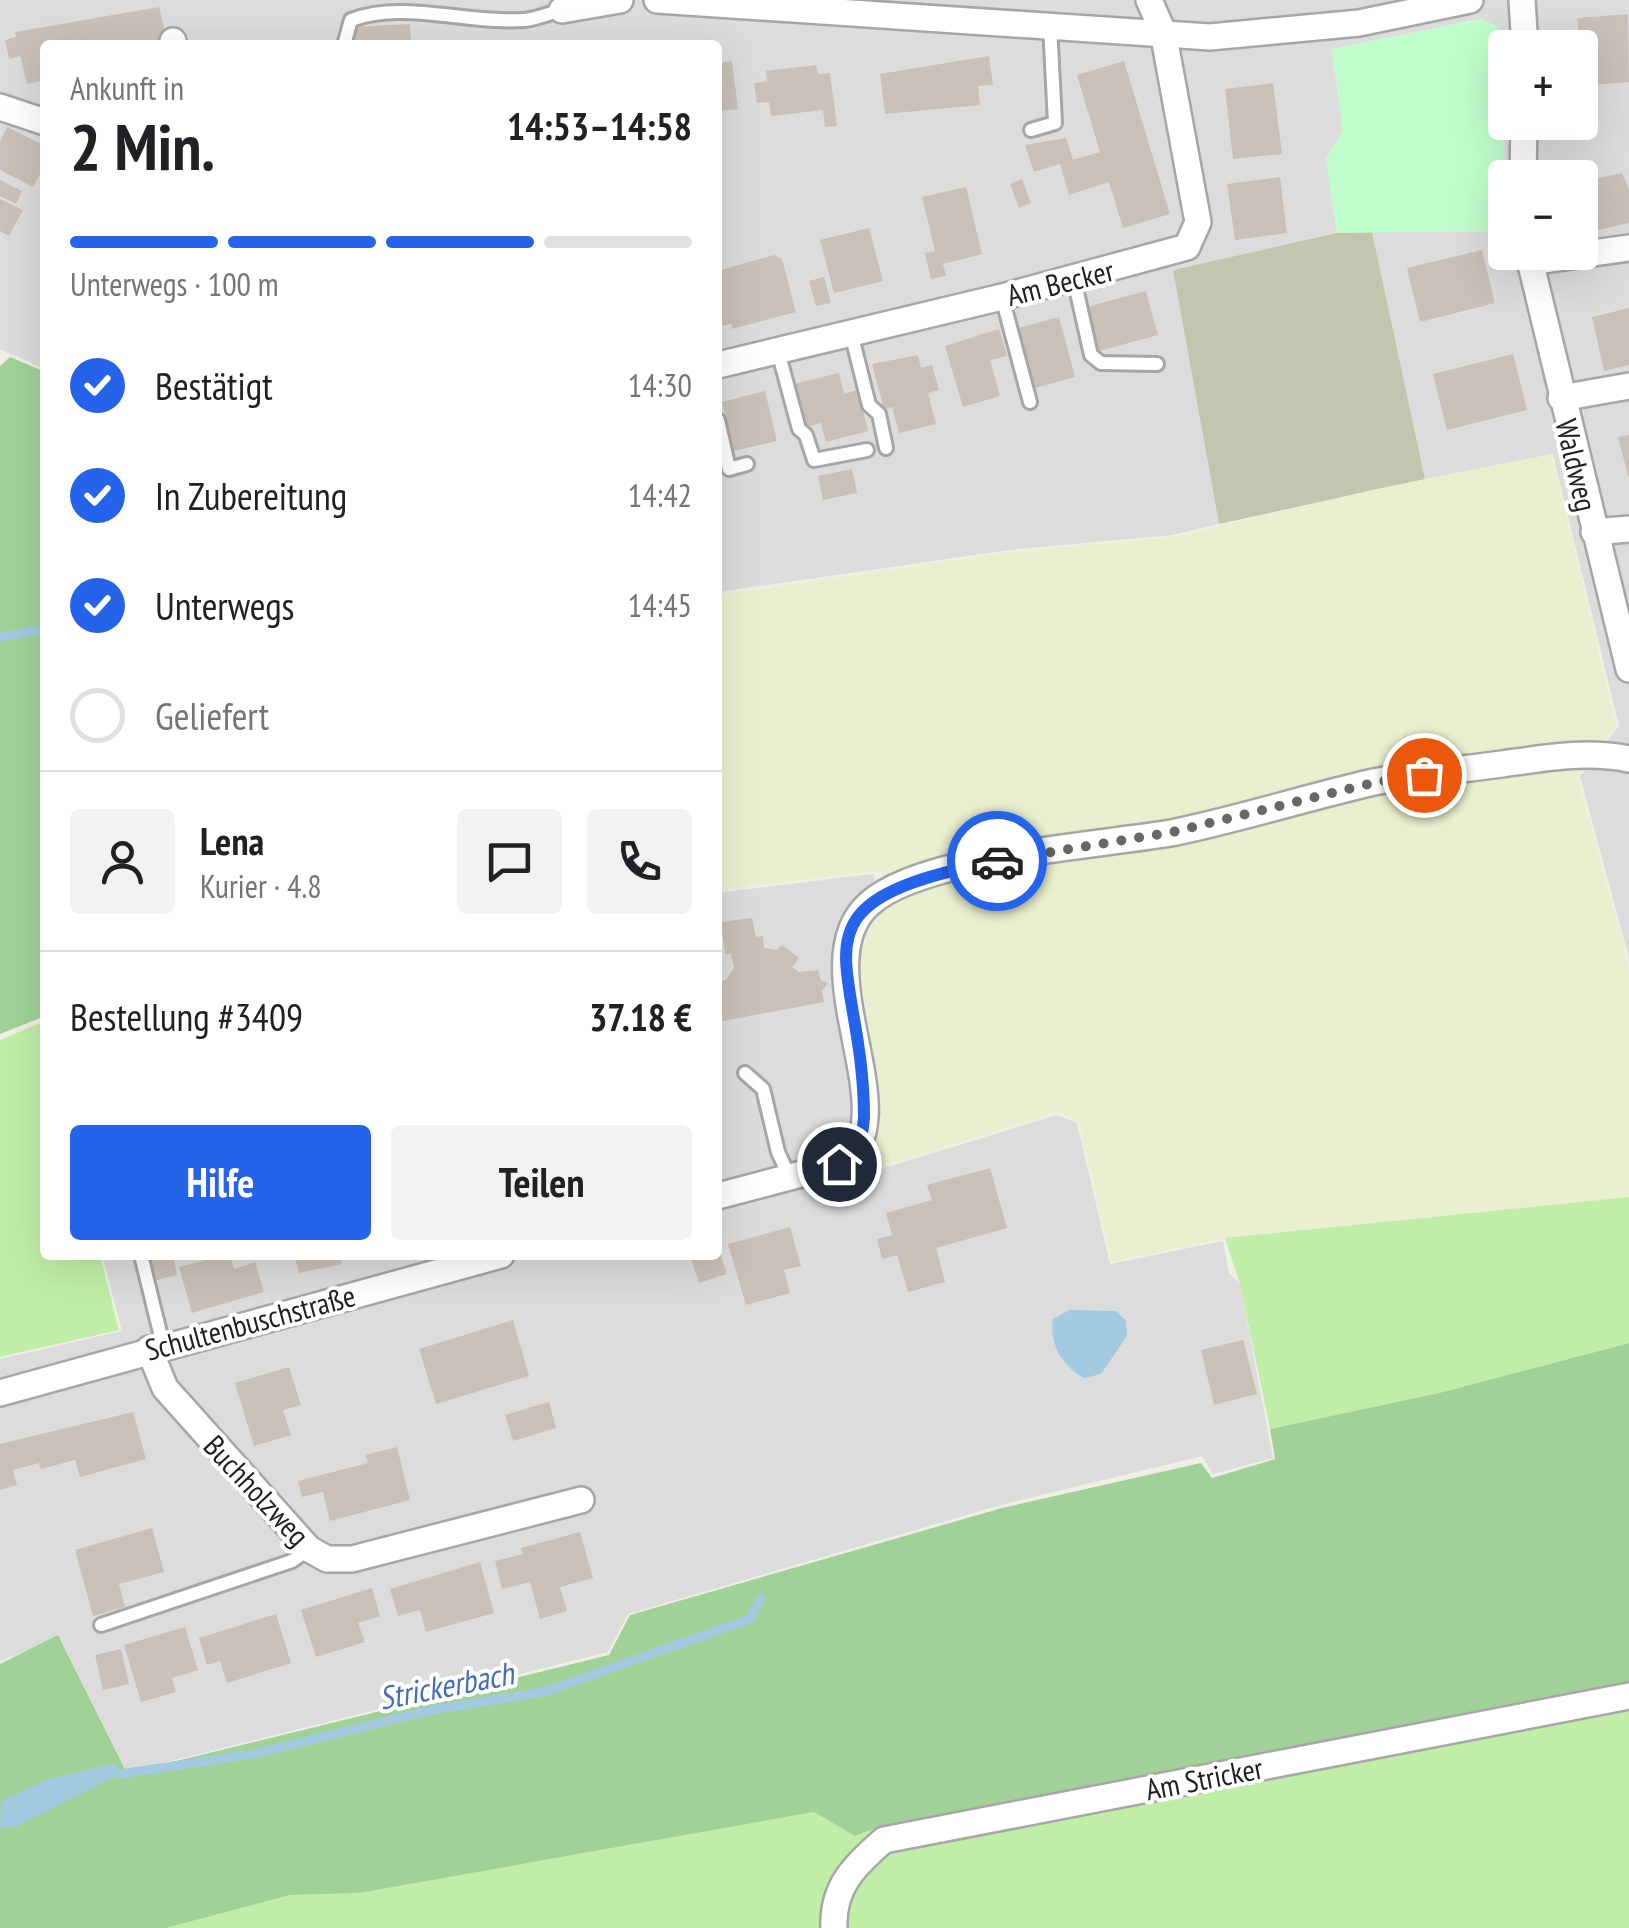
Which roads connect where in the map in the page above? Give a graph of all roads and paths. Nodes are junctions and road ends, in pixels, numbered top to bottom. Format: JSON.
{"nodes":[{"id":1,"x":620,"y":0,"type":"edge"},
{"id":2,"x":657,"y":0,"type":"edge"},
{"id":3,"x":1149,"y":0,"type":"edge"},
{"id":4,"x":1470,"y":0,"type":"edge"},
{"id":5,"x":1522,"y":0,"type":"edge"},
{"id":6,"x":562,"y":10,"type":"joint"},
{"id":7,"x":1050,"y":23,"type":"junction"},
{"id":8,"x":1524,"y":30,"type":"edge"},
{"id":9,"x":1163,"y":32,"type":"junction"},
{"id":10,"x":345,"y":40,"type":"edge"},
{"id":11,"x":0,"y":107,"type":"edge"},
{"id":12,"x":40,"y":120,"type":"edge"},
{"id":13,"x":1031,"y":130,"type":"dead end"},
{"id":14,"x":1629,"y":248,"type":"edge"},
{"id":15,"x":1598,"y":251,"type":"edge"},
{"id":16,"x":1532,"y":270,"type":"edge"},
{"id":17,"x":1074,"y":278,"type":"junction"},
{"id":18,"x":1002,"y":297,"type":"junction"},
{"id":19,"x":851,"y":334,"type":"junction"},
{"id":20,"x":778,"y":351,"type":"junction"},
{"id":21,"x":722,"y":364,"type":"edge"},
{"id":22,"x":1157,"y":364,"type":"dead end"},
{"id":23,"x":1629,"y":386,"type":"edge"},
{"id":24,"x":1562,"y":398,"type":"junction"},
{"id":25,"x":1030,"y":402,"type":"dead end"},
{"id":26,"x":722,"y":438,"type":"edge"},
{"id":27,"x":886,"y":448,"type":"dead end"},
{"id":28,"x":867,"y":450,"type":"dead end"},
{"id":29,"x":747,"y":464,"type":"dead end"},
{"id":30,"x":1629,"y":528,"type":"edge"},
{"id":31,"x":1594,"y":532,"type":"junction"},
{"id":32,"x":1629,"y":669,"type":"edge"},
{"id":33,"x":1629,"y":759,"type":"edge"},
{"id":34,"x":745,"y":1072,"type":"dead end"},
{"id":35,"x":788,"y":1176,"type":"junction"},
{"id":36,"x":722,"y":1195,"type":"edge"},
{"id":37,"x":142,"y":1260,"type":"edge"},
{"id":38,"x":481,"y":1260,"type":"edge"},
{"id":39,"x":156,"y":1347,"type":"junction"},
{"id":40,"x":0,"y":1393,"type":"edge"},
{"id":41,"x":581,"y":1500,"type":"dead end"},
{"id":42,"x":309,"y":1549,"type":"junction"},
{"id":43,"x":102,"y":1624,"type":"dead end"},
{"id":44,"x":1629,"y":1696,"type":"edge"},
{"id":45,"x":834,"y":1928,"type":"edge"}],
"edges":[{"from":1,"to":6,"type":"street"},
{"from":2,"to":7,"type":"street"},
{"from":3,"to":9,"type":"street"},
{"from":4,"to":9,"type":"street"},
{"from":5,"to":8,"type":"street"},
{"from":6,"to":10,"type":"lane"},
{"from":7,"to":9,"type":"street"},
{"from":7,"to":13,"type":"lane"},
{"from":9,"to":17,"type":"street","name":"Am Becker"},
{"from":11,"to":12,"type":"street"},
{"from":14,"to":15,"type":"street","name":"Waldweg"},
{"from":16,"to":24,"type":"street","name":"Waldweg"},
{"from":17,"to":18,"type":"street","name":"Am Becker"},
{"from":17,"to":22,"type":"lane"},
{"from":18,"to":19,"type":"street","name":"Am Becker"},
{"from":18,"to":25,"type":"lane"},
{"from":19,"to":20,"type":"street","name":"Am Becker"},
{"from":19,"to":27,"type":"lane"},
{"from":20,"to":21,"type":"street","name":"Am Becker"},
{"from":20,"to":28,"type":"lane"},
{"from":23,"to":24,"type":"street","name":"Waldweg"},
{"from":24,"to":31,"type":"street","name":"Waldweg"},
{"from":26,"to":29,"type":"lane"},
{"from":30,"to":31,"type":"street","name":"Waldweg"},
{"from":31,"to":32,"type":"street","name":"Waldweg"},
{"from":33,"to":35,"type":"street"},
{"from":34,"to":35,"type":"lane"},
{"from":35,"to":36,"type":"street"},
{"from":37,"to":39,"type":"lane"},
{"from":38,"to":39,"type":"street","name":"Schultenbuschstraße"},
{"from":39,"to":40,"type":"street","name":"Schultenbuschstraße"},
{"from":39,"to":42,"type":"street","name":"Buchholzweg"},
{"from":41,"to":42,"type":"street","name":"Buchholzweg"},
{"from":42,"to":43,"type":"lane"},
{"from":44,"to":45,"type":"street","name":"Am Stricker"}]}
